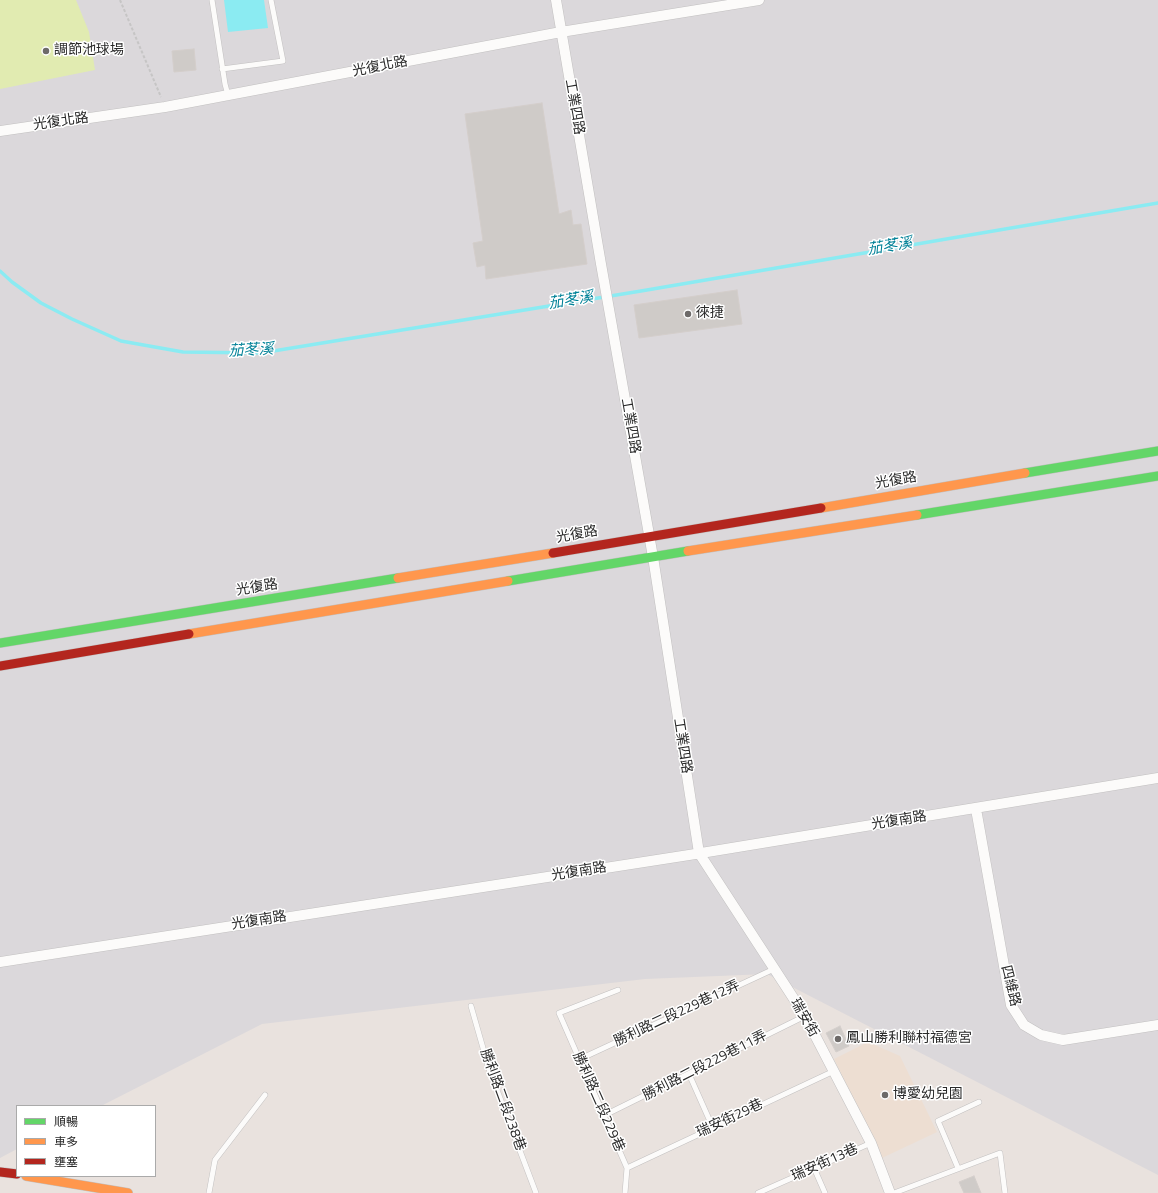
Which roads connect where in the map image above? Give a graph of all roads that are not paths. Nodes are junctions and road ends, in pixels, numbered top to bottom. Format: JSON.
{"nodes":[{"id":1,"x":212,"y":0,"type":"edge"},
{"id":2,"x":271,"y":0,"type":"edge"},
{"id":3,"x":556,"y":0,"type":"edge"},
{"id":4,"x":759,"y":0,"type":"edge"},
{"id":5,"x":561,"y":32,"type":"junction"},
{"id":6,"x":222,"y":69,"type":"junction"},
{"id":7,"x":228,"y":96,"type":"junction"},
{"id":8,"x":0,"y":131,"type":"edge"},
{"id":9,"x":1158,"y":451,"type":"edge"},
{"id":10,"x":1158,"y":476,"type":"edge"},
{"id":11,"x":649,"y":537,"type":"junction"},
{"id":12,"x":653,"y":557,"type":"junction"},
{"id":13,"x":0,"y":643,"type":"edge"},
{"id":14,"x":0,"y":666,"type":"edge"},
{"id":15,"x":1158,"y":778,"type":"edge"},
{"id":16,"x":976,"y":809,"type":"junction"},
{"id":17,"x":699,"y":853,"type":"junction"},
{"id":18,"x":0,"y":962,"type":"edge"},
{"id":19,"x":774,"y":969,"type":"junction"},
{"id":20,"x":618,"y":990,"type":"dead end"},
{"id":21,"x":471,"y":1006,"type":"dead end"},
{"id":22,"x":804,"y":1016,"type":"junction"},
{"id":23,"x":1158,"y":1025,"type":"edge"},
{"id":24,"x":580,"y":1059,"type":"junction"},
{"id":25,"x":834,"y":1071,"type":"junction"},
{"id":26,"x":689,"y":1074,"type":"junction"},
{"id":27,"x":265,"y":1095,"type":"dead end"},
{"id":28,"x":979,"y":1102,"type":"dead end"},
{"id":29,"x":605,"y":1116,"type":"junction"},
{"id":30,"x":713,"y":1128,"type":"junction"},
{"id":31,"x":871,"y":1143,"type":"junction"},
{"id":32,"x":627,"y":1168,"type":"junction"},
{"id":33,"x":814,"y":1168,"type":"junction"},
{"id":34,"x":958,"y":1168,"type":"junction"},
{"id":35,"x":0,"y":1172,"type":"edge"},
{"id":36,"x":16,"y":1174,"type":"edge"},
{"id":37,"x":32,"y":1177,"type":"edge"},
{"id":38,"x":128,"y":1193,"type":"edge"},
{"id":39,"x":208,"y":1193,"type":"edge"},
{"id":40,"x":536,"y":1193,"type":"edge"},
{"id":41,"x":625,"y":1193,"type":"edge"},
{"id":42,"x":758,"y":1193,"type":"edge"},
{"id":43,"x":825,"y":1193,"type":"edge"},
{"id":44,"x":890,"y":1193,"type":"edge"},
{"id":45,"x":894,"y":1193,"type":"edge"},
{"id":46,"x":1005,"y":1193,"type":"edge"}],
"edges":[{"from":1,"to":6,"type":"lane"},
{"from":2,"to":6,"type":"lane"},
{"from":3,"to":5,"type":"street","name":"工業四路"},
{"from":4,"to":5,"type":"street","name":"光復北路"},
{"from":5,"to":7,"type":"street","name":"光復北路"},
{"from":5,"to":11,"type":"street","name":"工業四路"},
{"from":6,"to":7,"type":"lane"},
{"from":7,"to":8,"type":"street","name":"光復北路"},
{"from":9,"to":11,"type":"street","name":"光復路"},
{"from":10,"to":12,"type":"street"},
{"from":11,"to":12,"type":"street","name":"工業四路"},
{"from":11,"to":13,"type":"street","name":"光復路"},
{"from":12,"to":14,"type":"street"},
{"from":12,"to":17,"type":"street","name":"工業四路"},
{"from":15,"to":16,"type":"street","name":"光復南路"},
{"from":16,"to":17,"type":"street","name":"光復南路"},
{"from":16,"to":23,"type":"street","name":"四維路"},
{"from":17,"to":18,"type":"street","name":"光復南路"},
{"from":17,"to":19,"type":"street","name":"瑞安街"},
{"from":19,"to":22,"type":"street","name":"瑞安街"},
{"from":19,"to":24,"type":"lane","name":"勝利路二段229巷12弄"},
{"from":20,"to":24,"type":"lane","name":"勝利路二段229巷"},
{"from":21,"to":40,"type":"lane","name":"勝利路二段238巷"},
{"from":22,"to":25,"type":"street","name":"瑞安街"},
{"from":22,"to":26,"type":"lane","name":"勝利路二段229巷11弄"},
{"from":24,"to":29,"type":"lane","name":"勝利路二段229巷"},
{"from":25,"to":30,"type":"lane","name":"瑞安街29巷"},
{"from":25,"to":31,"type":"street","name":"瑞安街"},
{"from":26,"to":29,"type":"lane","name":"勝利路二段229巷11弄"},
{"from":26,"to":30,"type":"lane"},
{"from":27,"to":39,"type":"lane"},
{"from":28,"to":34,"type":"lane"},
{"from":29,"to":32,"type":"lane","name":"勝利路二段229巷"},
{"from":30,"to":32,"type":"lane","name":"瑞安街29巷"},
{"from":31,"to":33,"type":"lane","name":"瑞安街13巷"},
{"from":31,"to":44,"type":"street","name":"瑞安街"},
{"from":32,"to":41,"type":"lane","name":"勝利路二段229巷"},
{"from":33,"to":42,"type":"lane","name":"瑞安街13巷"},
{"from":33,"to":43,"type":"lane"},
{"from":34,"to":45,"type":"lane"},
{"from":34,"to":46,"type":"lane"},
{"from":35,"to":36,"type":"street"},
{"from":37,"to":38,"type":"street"}]}
